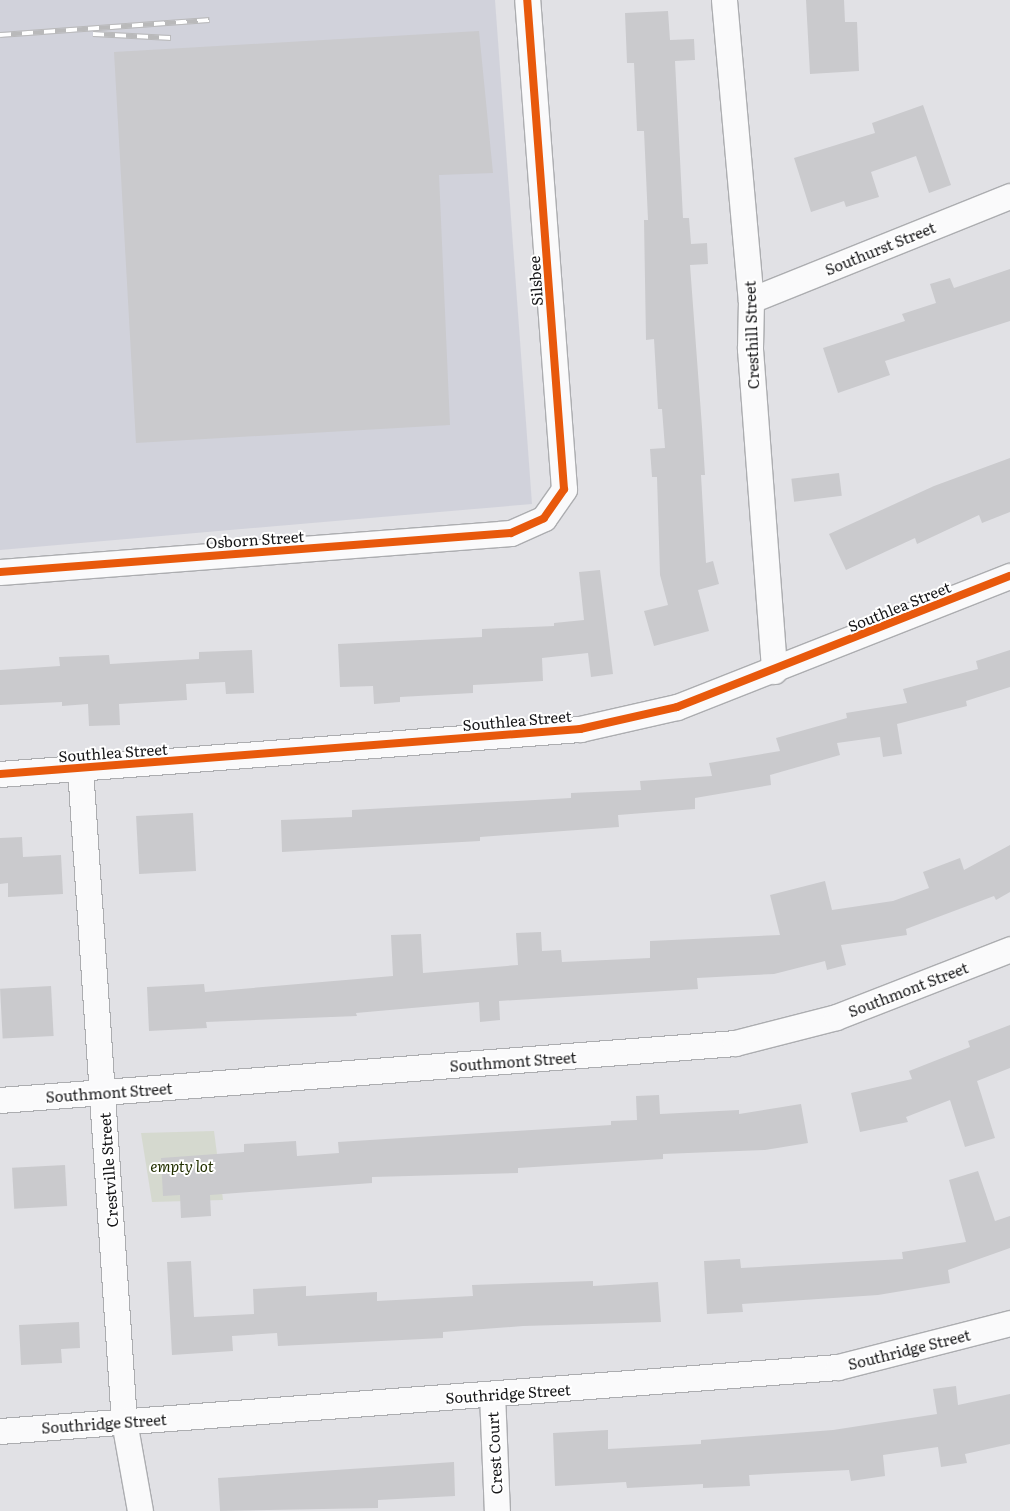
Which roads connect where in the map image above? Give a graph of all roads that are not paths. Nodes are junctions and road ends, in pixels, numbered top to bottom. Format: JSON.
{"nodes":[{"id":1,"x":527,"y":0,"type":"edge"},
{"id":2,"x":724,"y":0,"type":"edge"},
{"id":3,"x":1010,"y":196,"type":"edge"},
{"id":4,"x":751,"y":300,"type":"junction"},
{"id":5,"x":511,"y":533,"type":"joint"},
{"id":6,"x":0,"y":572,"type":"edge"},
{"id":7,"x":1010,"y":576,"type":"edge"},
{"id":8,"x":774,"y":671,"type":"junction"},
{"id":9,"x":80,"y":768,"type":"junction"},
{"id":10,"x":0,"y":774,"type":"edge"},
{"id":11,"x":1010,"y":949,"type":"edge"},
{"id":12,"x":103,"y":1092,"type":"junction"},
{"id":13,"x":0,"y":1100,"type":"edge"},
{"id":14,"x":1010,"y":1322,"type":"edge"},
{"id":15,"x":492,"y":1394,"type":"junction"},
{"id":16,"x":124,"y":1421,"type":"junction"},
{"id":17,"x":0,"y":1431,"type":"edge"},
{"id":18,"x":140,"y":1511,"type":"edge"},
{"id":19,"x":497,"y":1511,"type":"edge"}],
"edges":[{"from":1,"to":5,"type":"street","name":"Silsbee"},
{"from":2,"to":4,"type":"street","name":"Cresthill Street"},
{"from":3,"to":4,"type":"street","name":"Southurst Street"},
{"from":4,"to":8,"type":"street","name":"Cresthill Street"},
{"from":5,"to":6,"type":"street","name":"Osborn Street"},
{"from":7,"to":8,"type":"street","name":"Southlea Street"},
{"from":8,"to":9,"type":"street","name":"Southlea Street"},
{"from":9,"to":10,"type":"street","name":"Southlea Street"},
{"from":9,"to":12,"type":"street","name":"Crestville Street"},
{"from":11,"to":12,"type":"street","name":"Southmont Street"},
{"from":12,"to":13,"type":"street","name":"Southmont Street"},
{"from":12,"to":16,"type":"street","name":"Crestville Street"},
{"from":14,"to":15,"type":"street","name":"Southridge Street"},
{"from":15,"to":16,"type":"street","name":"Southridge Street"},
{"from":15,"to":19,"type":"street","name":"Crest Court"},
{"from":16,"to":17,"type":"street","name":"Southridge Street"},
{"from":16,"to":18,"type":"street","name":"Crestville Street"}]}
